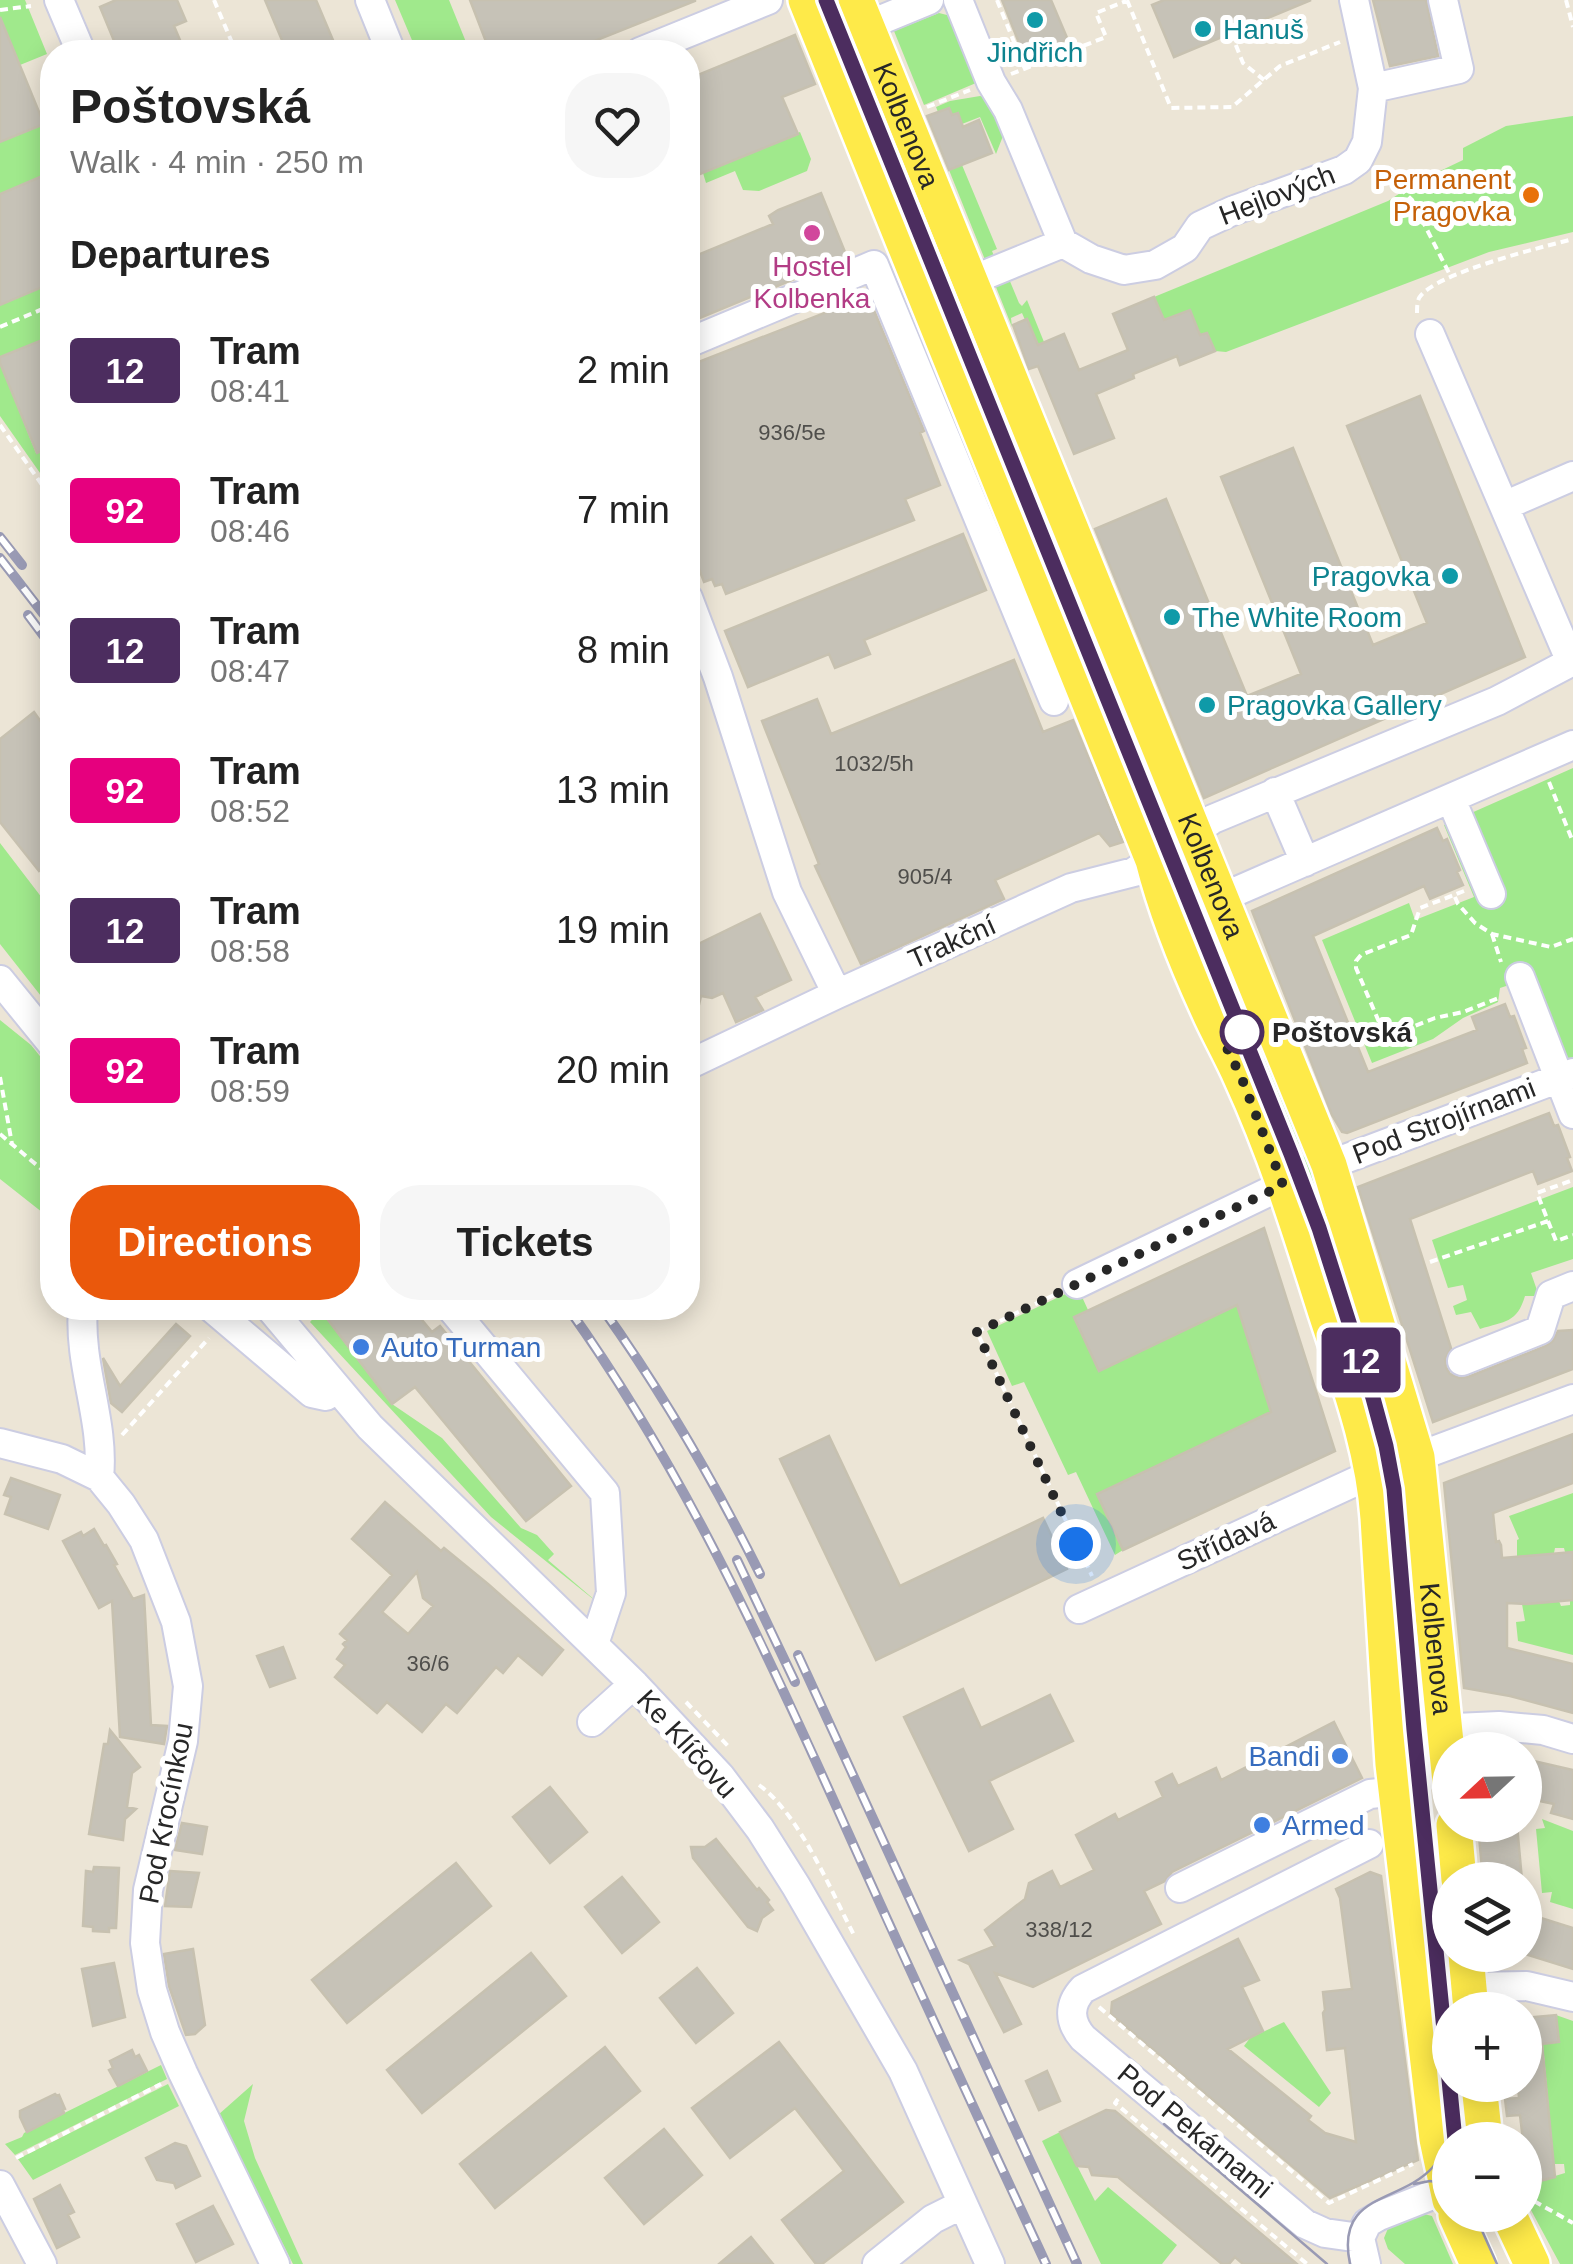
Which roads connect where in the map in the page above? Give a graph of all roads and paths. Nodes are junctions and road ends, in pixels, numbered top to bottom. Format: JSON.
{"nodes":[{"id":1,"x":59,"y":0,"type":"edge"},
{"id":2,"x":214,"y":0,"type":"edge"},
{"id":3,"x":370,"y":0,"type":"edge"},
{"id":4,"x":768,"y":0,"type":"edge"},
{"id":5,"x":806,"y":0,"type":"edge"},
{"id":6,"x":958,"y":0,"type":"edge"},
{"id":7,"x":997,"y":0,"type":"edge"},
{"id":8,"x":1127,"y":0,"type":"edge"},
{"id":9,"x":1354,"y":0,"type":"edge"},
{"id":10,"x":1442,"y":0,"type":"edge"},
{"id":11,"x":1566,"y":0,"type":"edge"},
{"id":12,"x":923,"y":2,"type":"edge"},
{"id":13,"x":31,"y":6,"type":"dead end"},
{"id":14,"x":0,"y":10,"type":"edge"},
{"id":15,"x":861,"y":13,"type":"edge"},
{"id":16,"x":1573,"y":27,"type":"edge"},
{"id":17,"x":1231,"y":34,"type":"dead end"},
{"id":18,"x":1362,"y":34,"type":"junction"},
{"id":19,"x":76,"y":40,"type":"edge"},
{"id":20,"x":231,"y":40,"type":"edge"},
{"id":21,"x":386,"y":40,"type":"edge"},
{"id":22,"x":670,"y":40,"type":"edge"},
{"id":23,"x":1025,"y":69,"type":"junction"},
{"id":24,"x":1264,"y":80,"type":"junction"},
{"id":25,"x":991,"y":82,"type":"junction"},
{"id":26,"x":1372,"y":88,"type":"junction"},
{"id":27,"x":918,"y":110,"type":"dead end"},
{"id":28,"x":1358,"y":160,"type":"junction"},
{"id":29,"x":1573,"y":239,"type":"edge"},
{"id":30,"x":1063,"y":244,"type":"junction"},
{"id":31,"x":1451,"y":278,"type":"junction"},
{"id":32,"x":970,"y":281,"type":"junction"},
{"id":33,"x":40,"y":311,"type":"edge"},
{"id":34,"x":0,"y":326,"type":"edge"},
{"id":35,"x":1430,"y":334,"type":"joint"},
{"id":36,"x":700,"y":338,"type":"edge"},
{"id":37,"x":0,"y":425,"type":"edge"},
{"id":38,"x":1573,"y":476,"type":"edge"},
{"id":39,"x":40,"y":482,"type":"edge"},
{"id":40,"x":1055,"y":491,"type":"junction"},
{"id":41,"x":1504,"y":506,"type":"junction"},
{"id":42,"x":1013,"y":508,"type":"junction"},
{"id":43,"x":700,"y":630,"type":"edge"},
{"id":44,"x":1572,"y":662,"type":"edge"},
{"id":45,"x":1054,"y":701,"type":"dead end"},
{"id":46,"x":1573,"y":745,"type":"edge"},
{"id":47,"x":1540,"y":760,"type":"junction"},
{"id":48,"x":1274,"y":792,"type":"junction"},
{"id":49,"x":1451,"y":799,"type":"junction"},
{"id":50,"x":1203,"y":825,"type":"junction"},
{"id":51,"x":1573,"y":842,"type":"edge"},
{"id":52,"x":1153,"y":860,"type":"junction"},
{"id":53,"x":1305,"y":862,"type":"junction"},
{"id":54,"x":1489,"y":888,"type":"joint"},
{"id":55,"x":1237,"y":891,"type":"dead end"},
{"id":56,"x":1454,"y":896,"type":"junction"},
{"id":57,"x":1573,"y":939,"type":"edge"},
{"id":58,"x":0,"y":980,"type":"edge"},
{"id":59,"x":1514,"y":986,"type":"joint"},
{"id":60,"x":837,"y":994,"type":"junction"},
{"id":61,"x":40,"y":1029,"type":"edge"},
{"id":62,"x":1382,"y":1029,"type":"junction"},
{"id":63,"x":1351,"y":1031,"type":"dead end"},
{"id":64,"x":700,"y":1060,"type":"edge"},
{"id":65,"x":0,"y":1076,"type":"edge"},
{"id":66,"x":1566,"y":1076,"type":"edge"},
{"id":67,"x":1573,"y":1114,"type":"edge"},
{"id":68,"x":0,"y":1134,"type":"edge"},
{"id":69,"x":12,"y":1144,"type":"junction"},
{"id":70,"x":1328,"y":1165,"type":"junction"},
{"id":71,"x":40,"y":1168,"type":"edge"},
{"id":72,"x":1573,"y":1180,"type":"edge"},
{"id":73,"x":1283,"y":1185,"type":"junction"},
{"id":74,"x":1548,"y":1220,"type":"junction"},
{"id":75,"x":1573,"y":1235,"type":"edge"},
{"id":76,"x":1430,"y":1262,"type":"dead end"},
{"id":77,"x":1076,"y":1284,"type":"joint"},
{"id":78,"x":1573,"y":1286,"type":"edge"},
{"id":79,"x":83,"y":1320,"type":"edge"},
{"id":80,"x":214,"y":1320,"type":"edge"},
{"id":81,"x":227,"y":1320,"type":"edge"},
{"id":82,"x":280,"y":1320,"type":"edge"},
{"id":83,"x":461,"y":1320,"type":"edge"},
{"id":84,"x":1462,"y":1361,"type":"dead end"},
{"id":85,"x":337,"y":1388,"type":"junction"},
{"id":86,"x":1573,"y":1399,"type":"edge"},
{"id":87,"x":0,"y":1443,"type":"edge"},
{"id":88,"x":1417,"y":1457,"type":"junction"},
{"id":89,"x":100,"y":1466,"type":"junction"},
{"id":90,"x":1374,"y":1473,"type":"junction"},
{"id":91,"x":1093,"y":1579,"type":"dead end"},
{"id":92,"x":1079,"y":1610,"type":"dead end"},
{"id":93,"x":594,"y":1644,"type":"junction"},
{"id":94,"x":634,"y":1684,"type":"junction"},
{"id":95,"x":592,"y":1722,"type":"dead end"},
{"id":96,"x":1445,"y":1729,"type":"junction"},
{"id":97,"x":1390,"y":1731,"type":"junction"},
{"id":98,"x":1445,"y":1732,"type":"edge"},
{"id":99,"x":1573,"y":1738,"type":"edge"},
{"id":100,"x":1397,"y":1791,"type":"junction"},
{"id":101,"x":1303,"y":1827,"type":"junction"},
{"id":102,"x":1369,"y":1844,"type":"dead end"},
{"id":103,"x":1316,"y":1872,"type":"junction"},
{"id":104,"x":1180,"y":1888,"type":"dead end"},
{"id":105,"x":1468,"y":1984,"type":"edge"},
{"id":106,"x":1083,"y":1988,"type":"junction"},
{"id":107,"x":1573,"y":1997,"type":"edge"},
{"id":108,"x":183,"y":2073,"type":"junction"},
{"id":109,"x":1132,"y":2077,"type":"junction"},
{"id":110,"x":1436,"y":2122,"type":"edge"},
{"id":111,"x":1426,"y":2156,"type":"dead end"},
{"id":112,"x":16,"y":2158,"type":"dead end"},
{"id":113,"x":0,"y":2184,"type":"edge"},
{"id":114,"x":1432,"y":2203,"type":"edge"},
{"id":115,"x":963,"y":2204,"type":"junction"},
{"id":116,"x":1542,"y":2213,"type":"edge"},
{"id":117,"x":1573,"y":2223,"type":"edge"},
{"id":118,"x":1465,"y":2232,"type":"edge"},
{"id":119,"x":1525,"y":2232,"type":"edge"},
{"id":120,"x":1363,"y":2251,"type":"edge"},
{"id":121,"x":42,"y":2264,"type":"edge"},
{"id":122,"x":275,"y":2264,"type":"edge"},
{"id":123,"x":877,"y":2264,"type":"edge"},
{"id":124,"x":990,"y":2264,"type":"edge"},
{"id":125,"x":1307,"y":2264,"type":"edge"},
{"id":126,"x":1478,"y":2264,"type":"edge"},
{"id":127,"x":1532,"y":2264,"type":"edge"}],
"edges":[{"from":1,"to":19,"type":"street"},
{"from":2,"to":20,"type":"path"},
{"from":3,"to":21,"type":"street"},
{"from":4,"to":22,"type":"street"},
{"from":5,"to":42,"type":"main road","name":"Kolbenova"},
{"from":6,"to":25,"type":"street"},
{"from":7,"to":23,"type":"path"},
{"from":8,"to":23,"type":"path"},
{"from":8,"to":24,"type":"path"},
{"from":9,"to":18,"type":"street","name":"Hejlových"},
{"from":10,"to":26,"type":"street"},
{"from":11,"to":16,"type":"path"},
{"from":12,"to":15,"type":"street"},
{"from":13,"to":14,"type":"path"},
{"from":15,"to":32,"type":"main road","name":"Kolbenova"},
{"from":17,"to":24,"type":"path"},
{"from":18,"to":24,"type":"path"},
{"from":18,"to":26,"type":"street","name":"Hejlových"},
{"from":23,"to":25,"type":"path"},
{"from":25,"to":27,"type":"path"},
{"from":25,"to":30,"type":"street"},
{"from":26,"to":28,"type":"street","name":"Hejlových"},
{"from":28,"to":30,"type":"street","name":"Hejlových"},
{"from":28,"to":31,"type":"path"},
{"from":29,"to":31,"type":"path"},
{"from":30,"to":32,"type":"street"},
{"from":31,"to":35,"type":"path"},
{"from":32,"to":40,"type":"main road","name":"Kolbenova"},
{"from":33,"to":34,"type":"path"},
{"from":35,"to":41,"type":"street"},
{"from":36,"to":45,"type":"street"},
{"from":37,"to":39,"type":"path"},
{"from":38,"to":41,"type":"street"},
{"from":40,"to":42,"type":"street"},
{"from":40,"to":50,"type":"main road","name":"Kolbenova"},
{"from":41,"to":44,"type":"street"},
{"from":42,"to":52,"type":"main road","name":"Kolbenova"},
{"from":43,"to":60,"type":"street"},
{"from":44,"to":48,"type":"street","name":"Trakční"},
{"from":46,"to":47,"type":"street"},
{"from":47,"to":49,"type":"street"},
{"from":47,"to":51,"type":"path"},
{"from":48,"to":50,"type":"street","name":"Trakční"},
{"from":48,"to":53,"type":"street"},
{"from":49,"to":53,"type":"street"},
{"from":49,"to":54,"type":"street"},
{"from":50,"to":52,"type":"street","name":"Trakční"},
{"from":50,"to":70,"type":"main road","name":"Kolbenova"},
{"from":52,"to":60,"type":"street","name":"Trakční"},
{"from":52,"to":73,"type":"main road","name":"Kolbenova"},
{"from":53,"to":55,"type":"street"},
{"from":54,"to":56,"type":"path"},
{"from":56,"to":57,"type":"path"},
{"from":56,"to":62,"type":"path"},
{"from":58,"to":61,"type":"street"},
{"from":59,"to":62,"type":"path"},
{"from":59,"to":66,"type":"street","name":"Pod Strojírnami"},
{"from":60,"to":64,"type":"street","name":"Trakční"},
{"from":62,"to":63,"type":"path"},
{"from":65,"to":69,"type":"path"},
{"from":66,"to":67,"type":"street","name":"Pod Strojírnami"},
{"from":66,"to":70,"type":"street","name":"Pod Strojírnami"},
{"from":68,"to":69,"type":"path"},
{"from":69,"to":71,"type":"path"},
{"from":70,"to":88,"type":"main road","name":"Kolbenova"},
{"from":72,"to":74,"type":"path"},
{"from":73,"to":77,"type":"street"},
{"from":73,"to":90,"type":"main road","name":"Kolbenova"},
{"from":74,"to":75,"type":"path"},
{"from":74,"to":76,"type":"path"},
{"from":77,"to":91,"type":"path"},
{"from":78,"to":84,"type":"street"},
{"from":79,"to":89,"type":"street","name":"Pod Krocínkou"},
{"from":80,"to":89,"type":"path"},
{"from":81,"to":85,"type":"street"},
{"from":82,"to":85,"type":"street","name":"Ke Klíčovu"},
{"from":83,"to":93,"type":"street"},
{"from":85,"to":93,"type":"street","name":"Ke Klíčovu"},
{"from":86,"to":88,"type":"street","name":"Střídavá"},
{"from":87,"to":89,"type":"street"},
{"from":88,"to":90,"type":"street","name":"Střídavá"},
{"from":88,"to":96,"type":"main road","name":"Kolbenova"},
{"from":89,"to":108,"type":"street","name":"Pod Krocínkou"},
{"from":90,"to":92,"type":"street","name":"Střídavá"},
{"from":90,"to":97,"type":"main road","name":"Kolbenova"},
{"from":93,"to":94,"type":"street","name":"Ke Klíčovu"},
{"from":94,"to":95,"type":"street"},
{"from":94,"to":115,"type":"street","name":"Ke Klíčovu"},
{"from":96,"to":97,"type":"street"},
{"from":96,"to":98,"type":"main road","name":"Kolbenova"},
{"from":96,"to":99,"type":"street"},
{"from":97,"to":100,"type":"main road","name":"Kolbenova"},
{"from":100,"to":101,"type":"street"},
{"from":100,"to":110,"type":"main road","name":"Kolbenova"},
{"from":101,"to":103,"type":"street"},
{"from":101,"to":104,"type":"street"},
{"from":102,"to":103,"type":"street"},
{"from":103,"to":106,"type":"street"},
{"from":105,"to":107,"type":"street"},
{"from":106,"to":109,"type":"street","name":"Pod Pekárnami"},
{"from":106,"to":111,"type":"path"},
{"from":108,"to":112,"type":"path"},
{"from":108,"to":122,"type":"street","name":"Pod Krocínkou"},
{"from":109,"to":120,"type":"street","name":"Pod Pekárnami"},
{"from":109,"to":125,"type":"path"},
{"from":113,"to":121,"type":"street"},
{"from":114,"to":120,"type":"street","name":"Pod Pekárnami"},
{"from":115,"to":123,"type":"street"},
{"from":115,"to":124,"type":"street","name":"Ke Klíčovu"},
{"from":116,"to":117,"type":"path"},
{"from":118,"to":126,"type":"main road","name":"Kolbenova"},
{"from":119,"to":127,"type":"main road"}]}
